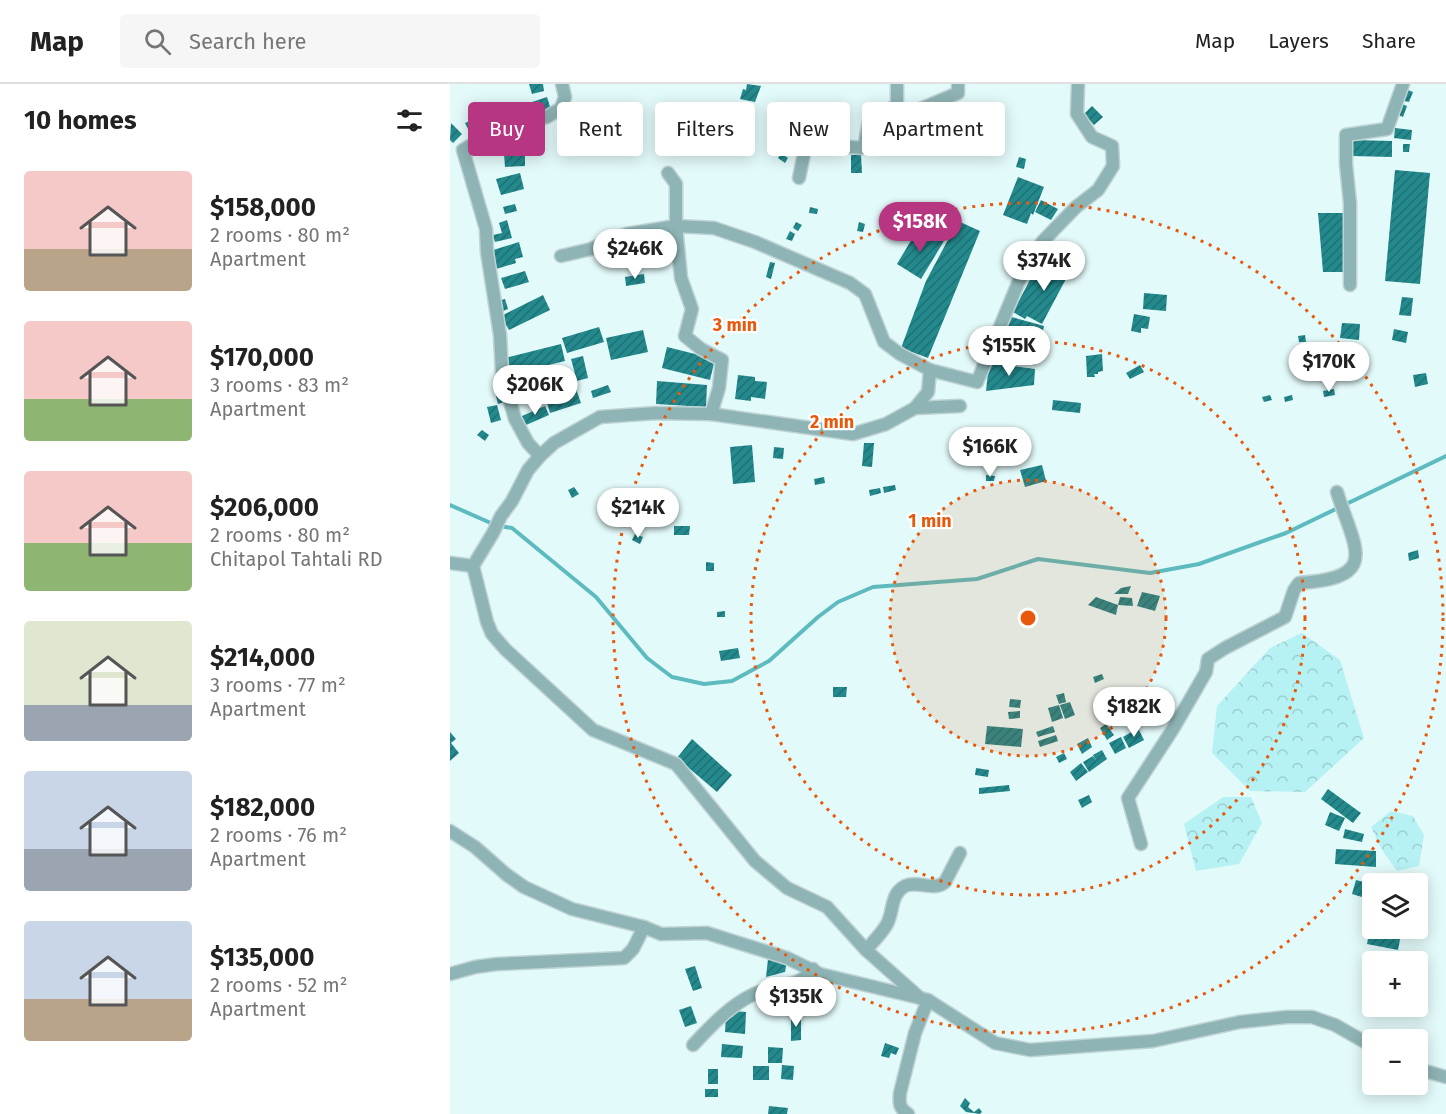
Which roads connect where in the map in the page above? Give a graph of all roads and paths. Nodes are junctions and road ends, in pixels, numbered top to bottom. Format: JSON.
{"nodes":[{"id":1,"x":562,"y":84,"type":"edge"},
{"id":2,"x":897,"y":84,"type":"edge"},
{"id":3,"x":958,"y":84,"type":"edge"},
{"id":4,"x":1078,"y":84,"type":"edge"},
{"id":5,"x":1403,"y":84,"type":"edge"},
{"id":6,"x":897,"y":102,"type":"edge"},
{"id":7,"x":937,"y":102,"type":"edge"},
{"id":8,"x":862,"y":148,"type":"edge"},
{"id":9,"x":668,"y":173,"type":"dead end"},
{"id":10,"x":799,"y":178,"type":"dead end"},
{"id":11,"x":676,"y":226,"type":"junction"},
{"id":12,"x":561,"y":256,"type":"dead end"},
{"id":13,"x":1350,"y":285,"type":"dead end"},
{"id":14,"x":930,"y":370,"type":"junction"},
{"id":15,"x":960,"y":406,"type":"dead end"},
{"id":16,"x":915,"y":408,"type":"junction"},
{"id":17,"x":711,"y":414,"type":"junction"},
{"id":18,"x":540,"y":456,"type":"junction"},
{"id":19,"x":1337,"y":492,"type":"dead end"},
{"id":20,"x":450,"y":563,"type":"edge"},
{"id":21,"x":473,"y":566,"type":"junction"},
{"id":22,"x":450,"y":831,"type":"edge"},
{"id":23,"x":1141,"y":844,"type":"dead end"},
{"id":24,"x":960,"y":853,"type":"dead end"},
{"id":25,"x":644,"y":927,"type":"junction"},
{"id":26,"x":866,"y":950,"type":"junction"},
{"id":27,"x":813,"y":969,"type":"junction"},
{"id":28,"x":450,"y":974,"type":"edge"},
{"id":29,"x":924,"y":999,"type":"junction"},
{"id":30,"x":1362,"y":1040,"type":"edge"},
{"id":31,"x":693,"y":1045,"type":"dead end"},
{"id":32,"x":1428,"y":1072,"type":"edge"},
{"id":33,"x":1446,"y":1077,"type":"edge"},
{"id":34,"x":908,"y":1114,"type":"edge"}],
"edges":[{"from":1,"to":18,"type":"street"},
{"from":2,"to":6,"type":"street"},
{"from":3,"to":7,"type":"street"},
{"from":4,"to":14,"type":"street"},
{"from":5,"to":13,"type":"street"},
{"from":8,"to":10,"type":"street"},
{"from":9,"to":11,"type":"street"},
{"from":11,"to":12,"type":"street"},
{"from":11,"to":14,"type":"street"},
{"from":11,"to":17,"type":"street"},
{"from":14,"to":16,"type":"street"},
{"from":15,"to":16,"type":"street"},
{"from":16,"to":17,"type":"street"},
{"from":17,"to":18,"type":"street"},
{"from":18,"to":21,"type":"street"},
{"from":19,"to":23,"type":"street"},
{"from":20,"to":21,"type":"street"},
{"from":21,"to":26,"type":"street"},
{"from":22,"to":25,"type":"street"},
{"from":24,"to":26,"type":"street"},
{"from":25,"to":27,"type":"street"},
{"from":25,"to":28,"type":"street"},
{"from":26,"to":29,"type":"street"},
{"from":27,"to":29,"type":"street"},
{"from":27,"to":31,"type":"street"},
{"from":29,"to":30,"type":"street"},
{"from":29,"to":34,"type":"street"},
{"from":32,"to":33,"type":"street"}]}
